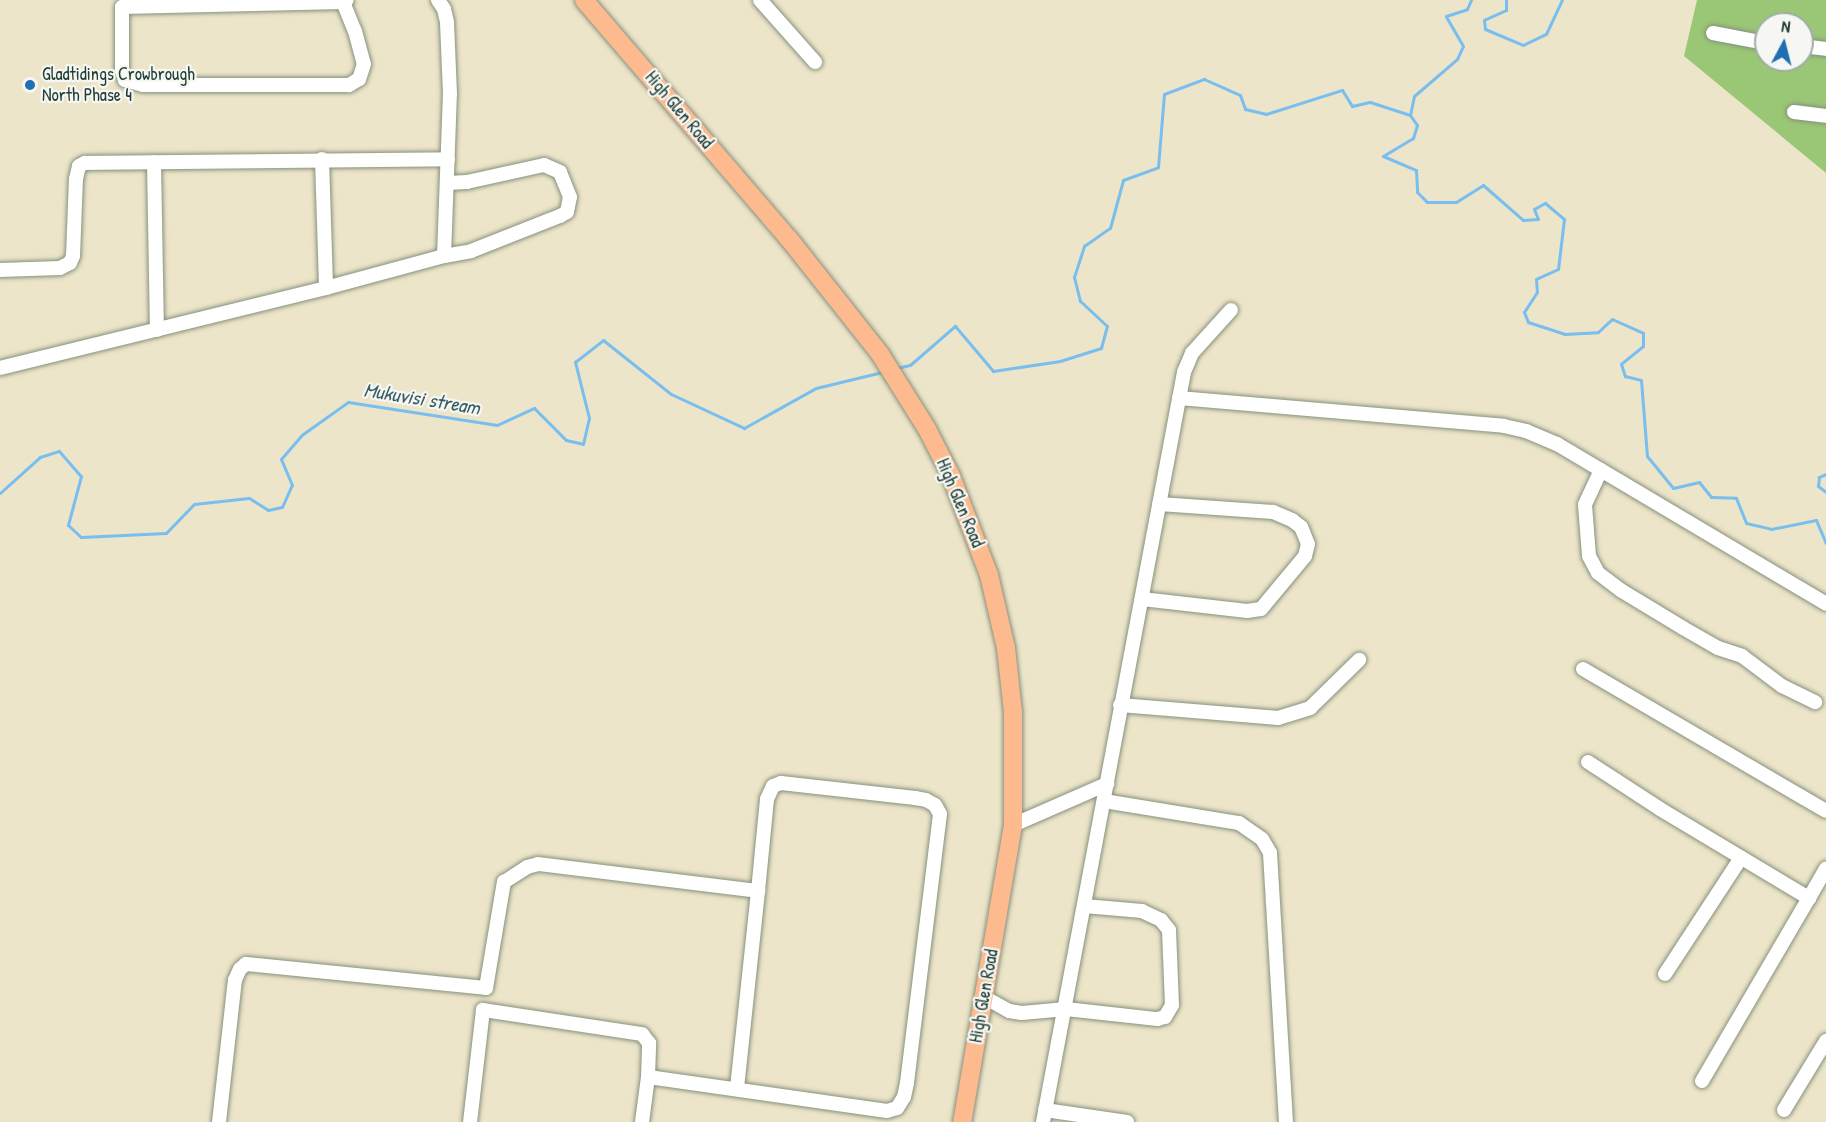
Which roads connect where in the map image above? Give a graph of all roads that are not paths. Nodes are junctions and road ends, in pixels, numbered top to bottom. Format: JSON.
{"nodes":[{"id":1,"x":438,"y":0,"type":"edge"},
{"id":2,"x":584,"y":0,"type":"edge"},
{"id":3,"x":760,"y":0,"type":"edge"},
{"id":4,"x":345,"y":1,"type":"edge"},
{"id":5,"x":1713,"y":33,"type":"dead end"},
{"id":6,"x":1754,"y":41,"type":"edge"},
{"id":7,"x":815,"y":62,"type":"dead end"},
{"id":8,"x":1794,"y":112,"type":"dead end"},
{"id":9,"x":1826,"y":116,"type":"edge"},
{"id":10,"x":322,"y":159,"type":"junction"},
{"id":11,"x":448,"y":159,"type":"junction"},
{"id":12,"x":154,"y":162,"type":"junction"},
{"id":13,"x":447,"y":183,"type":"junction"},
{"id":14,"x":444,"y":256,"type":"junction"},
{"id":15,"x":0,"y":270,"type":"edge"},
{"id":16,"x":326,"y":288,"type":"junction"},
{"id":17,"x":1231,"y":310,"type":"dead end"},
{"id":18,"x":157,"y":330,"type":"junction"},
{"id":19,"x":0,"y":368,"type":"edge"},
{"id":20,"x":1179,"y":399,"type":"junction"},
{"id":21,"x":1601,"y":470,"type":"junction"},
{"id":22,"x":1159,"y":504,"type":"junction"},
{"id":23,"x":1142,"y":599,"type":"junction"},
{"id":24,"x":1826,"y":604,"type":"edge"},
{"id":25,"x":1359,"y":660,"type":"dead end"},
{"id":26,"x":1583,"y":669,"type":"dead end"},
{"id":27,"x":1815,"y":702,"type":"dead end"},
{"id":28,"x":1120,"y":705,"type":"junction"},
{"id":29,"x":1588,"y":762,"type":"dead end"},
{"id":30,"x":1107,"y":784,"type":"junction"},
{"id":31,"x":1104,"y":801,"type":"junction"},
{"id":32,"x":1826,"y":811,"type":"edge"},
{"id":33,"x":1013,"y":825,"type":"junction"},
{"id":34,"x":1741,"y":858,"type":"junction"},
{"id":35,"x":1826,"y":868,"type":"edge"},
{"id":36,"x":758,"y":891,"type":"junction"},
{"id":37,"x":1809,"y":898,"type":"junction"},
{"id":38,"x":1084,"y":906,"type":"junction"},
{"id":39,"x":1665,"y":974,"type":"dead end"},
{"id":40,"x":486,"y":988,"type":"junction"},
{"id":41,"x":984,"y":997,"type":"junction"},
{"id":42,"x":1066,"y":1009,"type":"junction"},
{"id":43,"x":483,"y":1010,"type":"junction"},
{"id":44,"x":1826,"y":1041,"type":"edge"},
{"id":45,"x":648,"y":1077,"type":"junction"},
{"id":46,"x":1702,"y":1081,"type":"dead end"},
{"id":47,"x":737,"y":1088,"type":"junction"},
{"id":48,"x":1784,"y":1110,"type":"dead end"},
{"id":49,"x":1044,"y":1116,"type":"edge"},
{"id":50,"x":219,"y":1122,"type":"edge"},
{"id":51,"x":470,"y":1122,"type":"edge"},
{"id":52,"x":642,"y":1122,"type":"edge"},
{"id":53,"x":962,"y":1122,"type":"edge"},
{"id":54,"x":1127,"y":1122,"type":"edge"},
{"id":55,"x":1287,"y":1122,"type":"edge"}],
"edges":[{"from":1,"to":11,"type":"street"},
{"from":2,"to":33,"type":"main road","name":"High Glen Road"},
{"from":3,"to":7,"type":"street"},
{"from":4,"to":4,"type":"street"},
{"from":5,"to":6,"type":"street"},
{"from":8,"to":9,"type":"street"},
{"from":10,"to":11,"type":"street"},
{"from":10,"to":12,"type":"street"},
{"from":10,"to":16,"type":"street"},
{"from":11,"to":13,"type":"street"},
{"from":12,"to":15,"type":"street"},
{"from":12,"to":18,"type":"street"},
{"from":13,"to":14,"type":"street"},
{"from":13,"to":14,"type":"street"},
{"from":14,"to":16,"type":"street"},
{"from":16,"to":18,"type":"street"},
{"from":17,"to":20,"type":"street"},
{"from":18,"to":19,"type":"street"},
{"from":20,"to":21,"type":"street"},
{"from":20,"to":22,"type":"street"},
{"from":21,"to":24,"type":"street"},
{"from":21,"to":27,"type":"street"},
{"from":22,"to":23,"type":"street"},
{"from":22,"to":23,"type":"street"},
{"from":23,"to":28,"type":"street"},
{"from":25,"to":28,"type":"street"},
{"from":26,"to":32,"type":"street"},
{"from":28,"to":30,"type":"street"},
{"from":29,"to":34,"type":"street"},
{"from":30,"to":31,"type":"street"},
{"from":30,"to":33,"type":"street"},
{"from":31,"to":38,"type":"street"},
{"from":31,"to":55,"type":"street"},
{"from":33,"to":41,"type":"main road","name":"High Glen Road"},
{"from":34,"to":37,"type":"street"},
{"from":34,"to":39,"type":"street"},
{"from":35,"to":37,"type":"street"},
{"from":36,"to":40,"type":"street"},
{"from":36,"to":47,"type":"street"},
{"from":36,"to":47,"type":"street"},
{"from":37,"to":46,"type":"street"},
{"from":38,"to":42,"type":"street"},
{"from":38,"to":42,"type":"street"},
{"from":40,"to":43,"type":"street"},
{"from":40,"to":50,"type":"street"},
{"from":41,"to":42,"type":"street"},
{"from":41,"to":53,"type":"main road","name":"High Glen Road"},
{"from":42,"to":49,"type":"street"},
{"from":43,"to":45,"type":"street"},
{"from":43,"to":51,"type":"street"},
{"from":44,"to":48,"type":"street"},
{"from":45,"to":47,"type":"street"},
{"from":45,"to":52,"type":"street"},
{"from":49,"to":54,"type":"street"}]}
